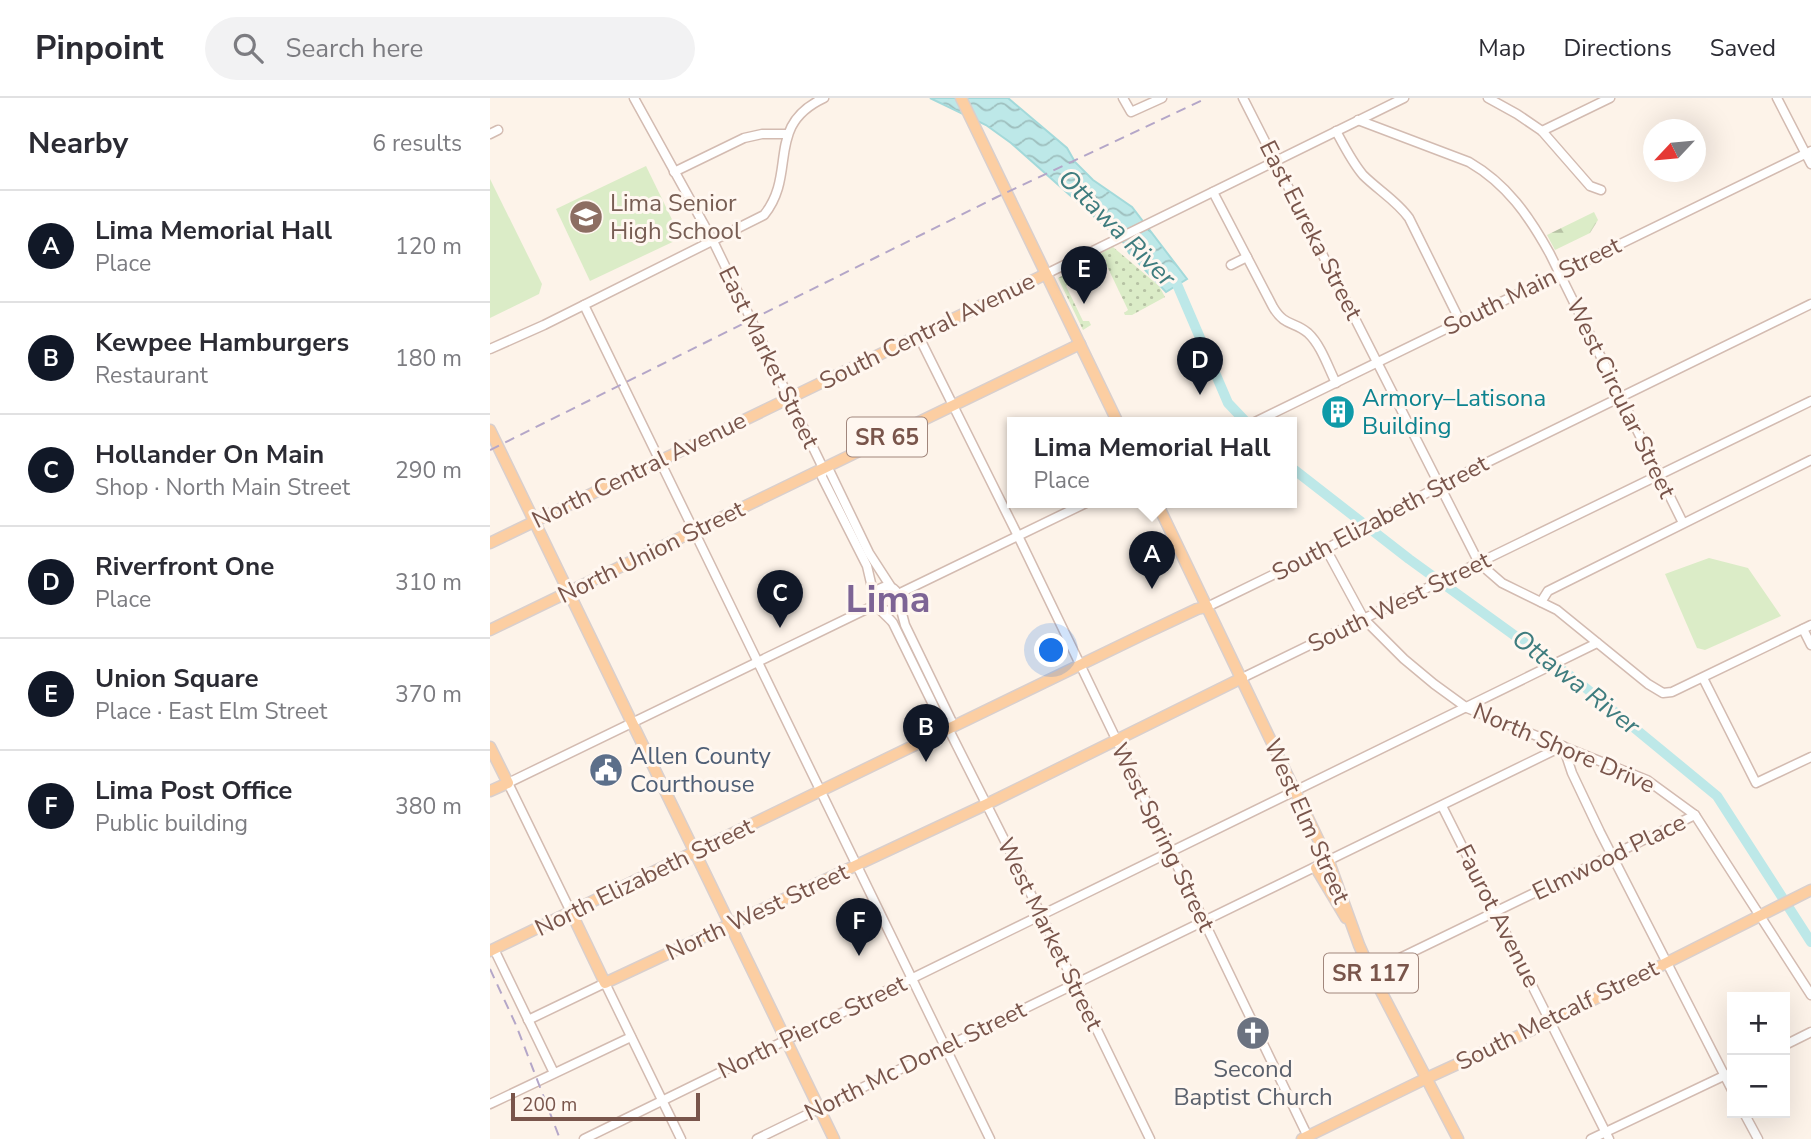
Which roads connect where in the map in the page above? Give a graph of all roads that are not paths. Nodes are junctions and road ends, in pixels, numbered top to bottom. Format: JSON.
{"nodes":[{"id":1,"x":634,"y":98,"type":"edge"},
{"id":2,"x":824,"y":98,"type":"edge"},
{"id":3,"x":961,"y":98,"type":"edge"},
{"id":4,"x":1123,"y":98,"type":"edge"},
{"id":5,"x":1162,"y":98,"type":"edge"},
{"id":6,"x":1243,"y":98,"type":"edge"},
{"id":7,"x":1404,"y":98,"type":"edge"},
{"id":8,"x":1488,"y":98,"type":"edge"},
{"id":9,"x":1610,"y":98,"type":"edge"},
{"id":10,"x":1777,"y":98,"type":"edge"},
{"id":11,"x":1358,"y":120,"type":"junction"},
{"id":12,"x":1336,"y":131,"type":"junction"},
{"id":13,"x":1542,"y":131,"type":"junction"},
{"id":14,"x":787,"y":134,"type":"junction"},
{"id":15,"x":1808,"y":153,"type":"edge"},
{"id":16,"x":1275,"y":160,"type":"junction"},
{"id":17,"x":1811,"y":164,"type":"edge"},
{"id":18,"x":674,"y":172,"type":"junction"},
{"id":19,"x":1601,"y":190,"type":"dead end"},
{"id":20,"x":1213,"y":192,"type":"junction"},
{"id":21,"x":713,"y":241,"type":"junction"},
{"id":22,"x":1247,"y":257,"type":"junction"},
{"id":23,"x":1231,"y":265,"type":"dead end"},
{"id":24,"x":1559,"y":272,"type":"junction"},
{"id":25,"x":1046,"y":274,"type":"junction"},
{"id":26,"x":1811,"y":304,"type":"edge"},
{"id":27,"x":584,"y":305,"type":"junction"},
{"id":28,"x":1460,"y":321,"type":"junction"},
{"id":29,"x":918,"y":335,"type":"junction"},
{"id":30,"x":1080,"y":344,"type":"junction"},
{"id":31,"x":490,"y":349,"type":"edge"},
{"id":32,"x":1379,"y":362,"type":"junction"},
{"id":33,"x":1336,"y":383,"type":"junction"},
{"id":34,"x":1621,"y":396,"type":"junction"},
{"id":35,"x":789,"y":398,"type":"junction"},
{"id":36,"x":1811,"y":401,"type":"edge"},
{"id":37,"x":952,"y":405,"type":"junction"},
{"id":38,"x":1115,"y":417,"type":"edge"},
{"id":39,"x":1265,"y":417,"type":"edge"},
{"id":40,"x":490,"y":430,"type":"edge"},
{"id":41,"x":660,"y":460,"type":"junction"},
{"id":42,"x":1811,"y":460,"type":"edge"},
{"id":43,"x":822,"y":468,"type":"junction"},
{"id":44,"x":1659,"y":475,"type":"junction"},
{"id":45,"x":1441,"y":485,"type":"junction"},
{"id":46,"x":1076,"y":508,"type":"edge"},
{"id":47,"x":1159,"y":508,"type":"edge"},
{"id":48,"x":534,"y":522,"type":"junction"},
{"id":49,"x":1683,"y":523,"type":"junction"},
{"id":50,"x":694,"y":531,"type":"junction"},
{"id":51,"x":1017,"y":536,"type":"junction"},
{"id":52,"x":490,"y":543,"type":"edge"},
{"id":53,"x":1326,"y":549,"type":"junction"},
{"id":54,"x":1479,"y":563,"type":"junction"},
{"id":55,"x":569,"y":593,"type":"junction"},
{"id":56,"x":896,"y":594,"type":"junction"},
{"id":57,"x":1541,"y":602,"type":"junction"},
{"id":58,"x":876,"y":603,"type":"junction"},
{"id":59,"x":1207,"y":607,"type":"junction"},
{"id":60,"x":1364,"y":619,"type":"junction"},
{"id":61,"x":1807,"y":627,"type":"edge"},
{"id":62,"x":490,"y":630,"type":"edge"},
{"id":63,"x":1597,"y":643,"type":"junction"},
{"id":64,"x":1811,"y":645,"type":"edge"},
{"id":65,"x":758,"y":662,"type":"junction"},
{"id":66,"x":1081,"y":666,"type":"junction"},
{"id":67,"x":1242,"y":678,"type":"junction"},
{"id":68,"x":1703,"y":678,"type":"junction"},
{"id":69,"x":1467,"y":708,"type":"junction"},
{"id":70,"x":631,"y":722,"type":"junction"},
{"id":71,"x":949,"y":730,"type":"junction"},
{"id":72,"x":1116,"y":740,"type":"junction"},
{"id":73,"x":1563,"y":746,"type":"junction"},
{"id":74,"x":490,"y":747,"type":"edge"},
{"id":75,"x":1811,"y":757,"type":"edge"},
{"id":76,"x":508,"y":783,"type":"junction"},
{"id":77,"x":1295,"y":790,"type":"junction"},
{"id":78,"x":490,"y":791,"type":"edge"},
{"id":79,"x":821,"y":792,"type":"junction"},
{"id":80,"x":987,"y":804,"type":"junction"},
{"id":81,"x":1443,"y":806,"type":"junction"},
{"id":82,"x":1695,"y":815,"type":"junction"},
{"id":83,"x":1169,"y":851,"type":"junction"},
{"id":84,"x":695,"y":852,"type":"junction"},
{"id":85,"x":1613,"y":854,"type":"junction"},
{"id":86,"x":1329,"y":862,"type":"junction"},
{"id":87,"x":857,"y":865,"type":"junction"},
{"id":88,"x":1316,"y":868,"type":"junction"},
{"id":89,"x":1808,"y":891,"type":"edge"},
{"id":90,"x":570,"y":912,"type":"junction"},
{"id":91,"x":1496,"y":912,"type":"junction"},
{"id":92,"x":1040,"y":914,"type":"junction"},
{"id":93,"x":1759,"y":916,"type":"junction"},
{"id":94,"x":1203,"y":920,"type":"junction"},
{"id":95,"x":730,"y":925,"type":"junction"},
{"id":96,"x":1351,"y":925,"type":"junction"},
{"id":97,"x":492,"y":950,"type":"edge"},
{"id":98,"x":1667,"y":961,"type":"junction"},
{"id":99,"x":1371,"y":972,"type":"junction"},
{"id":100,"x":911,"y":978,"type":"junction"},
{"id":101,"x":605,"y":983,"type":"junction"},
{"id":102,"x":1074,"y":984,"type":"junction"},
{"id":103,"x":1811,"y":995,"type":"edge"},
{"id":104,"x":528,"y":1020,"type":"junction"},
{"id":105,"x":1551,"y":1021,"type":"junction"},
{"id":106,"x":1811,"y":1032,"type":"edge"},
{"id":107,"x":631,"y":1037,"type":"junction"},
{"id":108,"x":786,"y":1040,"type":"junction"},
{"id":109,"x":1790,"y":1042,"type":"edge"},
{"id":110,"x":945,"y":1047,"type":"junction"},
{"id":111,"x":1727,"y":1070,"type":"edge"},
{"id":112,"x":554,"y":1073,"type":"junction"},
{"id":113,"x":1727,"y":1075,"type":"edge"},
{"id":114,"x":1427,"y":1078,"type":"junction"},
{"id":115,"x":662,"y":1101,"type":"junction"},
{"id":116,"x":490,"y":1104,"type":"edge"},
{"id":117,"x":819,"y":1108,"type":"junction"},
{"id":118,"x":1747,"y":1118,"type":"edge"},
{"id":119,"x":1607,"y":1135,"type":"edge"},
{"id":120,"x":1306,"y":1138,"type":"edge"},
{"id":121,"x":584,"y":1139,"type":"edge"},
{"id":122,"x":681,"y":1139,"type":"edge"},
{"id":123,"x":757,"y":1139,"type":"edge"},
{"id":124,"x":834,"y":1139,"type":"edge"},
{"id":125,"x":990,"y":1139,"type":"edge"},
{"id":126,"x":1150,"y":1139,"type":"edge"},
{"id":127,"x":1458,"y":1139,"type":"edge"},
{"id":128,"x":1591,"y":1139,"type":"edge"},
{"id":129,"x":1758,"y":1139,"type":"edge"}],
"edges":[{"from":1,"to":18,"type":"street","name":"East Market Street"},
{"from":2,"to":14,"type":"street"},
{"from":3,"to":25,"type":"main road"},
{"from":4,"to":5,"type":"street"},
{"from":6,"to":16,"type":"street","name":"East Eureka Street"},
{"from":7,"to":11,"type":"street","name":"South Central Avenue"},
{"from":8,"to":13,"type":"street"},
{"from":9,"to":13,"type":"street"},
{"from":10,"to":15,"type":"street"},
{"from":11,"to":12,"type":"street","name":"South Central Avenue"},
{"from":11,"to":24,"type":"street","name":"West Circular Street"},
{"from":12,"to":16,"type":"street","name":"South Central Avenue"},
{"from":12,"to":28,"type":"street"},
{"from":13,"to":19,"type":"street"},
{"from":14,"to":18,"type":"street"},
{"from":14,"to":21,"type":"street"},
{"from":15,"to":17,"type":"street"},
{"from":15,"to":24,"type":"street","name":"South Main Street"},
{"from":16,"to":20,"type":"street","name":"South Central Avenue"},
{"from":16,"to":32,"type":"street","name":"East Eureka Street"},
{"from":18,"to":21,"type":"street","name":"East Market Street"},
{"from":20,"to":22,"type":"street"},
{"from":20,"to":25,"type":"street","name":"South Central Avenue"},
{"from":21,"to":27,"type":"street"},
{"from":21,"to":35,"type":"street","name":"East Market Street"},
{"from":22,"to":23,"type":"street"},
{"from":22,"to":33,"type":"street"},
{"from":24,"to":28,"type":"street","name":"South Main Street"},
{"from":24,"to":34,"type":"street","name":"West Circular Street"},
{"from":25,"to":29,"type":"main road","name":"South Central Avenue"},
{"from":25,"to":30,"type":"main road"},
{"from":26,"to":34,"type":"street","name":"South Elizabeth Street"},
{"from":27,"to":31,"type":"street"},
{"from":27,"to":41,"type":"street"},
{"from":28,"to":32,"type":"street","name":"South Main Street"},
{"from":29,"to":35,"type":"main road","name":"South Central Avenue"},
{"from":29,"to":37,"type":"street","name":"West Spring Street"},
{"from":30,"to":37,"type":"main road","number":"SR 65"},
{"from":30,"to":38,"type":"main road"},
{"from":32,"to":33,"type":"street","name":"South Main Street"},
{"from":32,"to":45,"type":"street","name":"East Eureka Street"},
{"from":33,"to":39,"type":"street","name":"South Main Street"},
{"from":34,"to":44,"type":"street","name":"West Circular Street"},
{"from":34,"to":45,"type":"street","name":"South Elizabeth Street"},
{"from":35,"to":41,"type":"main road","name":"North Central Avenue"},
{"from":35,"to":43,"type":"street","name":"East Market Street"},
{"from":36,"to":44,"type":"street","name":"South West Street"},
{"from":37,"to":43,"type":"main road","number":"SR 65"},
{"from":37,"to":51,"type":"street","name":"West Spring Street"},
{"from":40,"to":48,"type":"main road"},
{"from":41,"to":48,"type":"main road","name":"North Central Avenue"},
{"from":41,"to":50,"type":"street"},
{"from":42,"to":49,"type":"street"},
{"from":43,"to":50,"type":"main road","name":"North Union Street","number":"SR 65"},
{"from":43,"to":56,"type":"street","name":"East Market Street"},
{"from":43,"to":58,"type":"street","name":"East Market Street"},
{"from":44,"to":49,"type":"street","name":"West Circular Street"},
{"from":44,"to":54,"type":"street","name":"South West Street"},
{"from":45,"to":53,"type":"street","name":"South Elizabeth Street"},
{"from":45,"to":54,"type":"street","name":"East Eureka Street"},
{"from":46,"to":51,"type":"street"},
{"from":47,"to":59,"type":"main road","name":"West Elm Street","number":"SR 117"},
{"from":48,"to":52,"type":"main road","name":"North Central Avenue"},
{"from":48,"to":55,"type":"main road"},
{"from":49,"to":57,"type":"street"},
{"from":50,"to":55,"type":"main road","name":"North Union Street","number":"SR 65"},
{"from":50,"to":65,"type":"street"},
{"from":51,"to":56,"type":"street"},
{"from":51,"to":66,"type":"street","name":"West Spring Street"},
{"from":53,"to":59,"type":"street","name":"South Elizabeth Street"},
{"from":53,"to":60,"type":"street","name":"North Shore Drive"},
{"from":54,"to":57,"type":"street"},
{"from":54,"to":60,"type":"street","name":"South West Street"},
{"from":55,"to":62,"type":"main road","name":"North Union Street","number":"SR 65"},
{"from":55,"to":70,"type":"main road"},
{"from":56,"to":58,"type":"street"},
{"from":56,"to":58,"type":"street"},
{"from":56,"to":71,"type":"street","name":"West Market Street"},
{"from":57,"to":63,"type":"street"},
{"from":58,"to":65,"type":"street"},
{"from":58,"to":71,"type":"street","name":"West Market Street"},
{"from":59,"to":66,"type":"main road","name":"South Elizabeth Street"},
{"from":59,"to":67,"type":"main road","name":"West Elm Street","number":"SR 117"},
{"from":60,"to":67,"type":"street","name":"South West Street"},
{"from":60,"to":69,"type":"street","name":"North Shore Drive"},
{"from":61,"to":64,"type":"street"},
{"from":61,"to":68,"type":"street"},
{"from":63,"to":68,"type":"street"},
{"from":63,"to":69,"type":"street","name":"North Pierce Street"},
{"from":65,"to":70,"type":"street"},
{"from":65,"to":79,"type":"street"},
{"from":66,"to":71,"type":"main road","name":"South Elizabeth Street"},
{"from":66,"to":72,"type":"street","name":"West Spring Street"},
{"from":67,"to":72,"type":"main road","name":"South West Street"},
{"from":67,"to":77,"type":"main road","name":"West Elm Street","number":"SR 117"},
{"from":68,"to":75,"type":"street"},
{"from":69,"to":73,"type":"street","name":"North Shore Drive"},
{"from":69,"to":77,"type":"street","name":"North Pierce Street"},
{"from":70,"to":76,"type":"street"},
{"from":70,"to":84,"type":"main road"},
{"from":71,"to":79,"type":"main road","name":"North Elizabeth Street"},
{"from":71,"to":80,"type":"street","name":"West Market Street"},
{"from":72,"to":80,"type":"main road","name":"South West Street"},
{"from":72,"to":83,"type":"street","name":"West Spring Street"},
{"from":73,"to":81,"type":"street","name":"North Mc Donel Street"},
{"from":73,"to":82,"type":"street","name":"North Shore Drive"},
{"from":73,"to":85,"type":"street"},
{"from":74,"to":76,"type":"main road"},
{"from":76,"to":78,"type":"main road"},
{"from":76,"to":90,"type":"street"},
{"from":77,"to":83,"type":"street","name":"North Pierce Street"},
{"from":77,"to":86,"type":"main road","name":"West Elm Street","number":"SR 117"},
{"from":79,"to":84,"type":"main road","name":"North Elizabeth Street"},
{"from":79,"to":87,"type":"street"},
{"from":80,"to":87,"type":"main road","name":"North West Street"},
{"from":80,"to":92,"type":"street","name":"West Market Street"},
{"from":81,"to":86,"type":"street","name":"North Mc Donel Street"},
{"from":81,"to":91,"type":"street","name":"Faurot Avenue"},
{"from":82,"to":85,"type":"street","name":"Elmwood Place"},
{"from":82,"to":93,"type":"street","name":"North Shore Drive"},
{"from":83,"to":92,"type":"street","name":"North Pierce Street"},
{"from":83,"to":94,"type":"street","name":"West Spring Street"},
{"from":84,"to":90,"type":"main road","name":"North Elizabeth Street"},
{"from":84,"to":95,"type":"main road"},
{"from":85,"to":91,"type":"street","name":"Elmwood Place"},
{"from":85,"to":98,"type":"street"},
{"from":86,"to":88,"type":"street","name":"North Mc Donel Street"},
{"from":86,"to":96,"type":"main road","name":"West Elm Street","number":"SR 117"},
{"from":87,"to":95,"type":"main road","name":"North West Street"},
{"from":87,"to":100,"type":"street"},
{"from":88,"to":94,"type":"street","name":"North Mc Donel Street"},
{"from":88,"to":96,"type":"main road"},
{"from":89,"to":93,"type":"main road","name":"South Metcalf Street"},
{"from":90,"to":97,"type":"main road","name":"North Elizabeth Street"},
{"from":90,"to":101,"type":"main road"},
{"from":91,"to":99,"type":"street","name":"Elmwood Place"},
{"from":91,"to":105,"type":"street","name":"Faurot Avenue"},
{"from":92,"to":100,"type":"street","name":"North Pierce Street"},
{"from":92,"to":102,"type":"street","name":"West Market Street"},
{"from":93,"to":98,"type":"main road","name":"South Metcalf Street"},
{"from":93,"to":103,"type":"street","name":"North Shore Drive"},
{"from":94,"to":102,"type":"street","name":"North Mc Donel Street"},
{"from":94,"to":120,"type":"street","name":"West Spring Street"},
{"from":95,"to":101,"type":"main road","name":"North West Street"},
{"from":95,"to":108,"type":"main road"},
{"from":96,"to":99,"type":"main road","name":"West Elm Street","number":"SR 117"},
{"from":97,"to":104,"type":"street"},
{"from":98,"to":105,"type":"main road","name":"South Metcalf Street"},
{"from":98,"to":111,"type":"street"},
{"from":99,"to":114,"type":"main road","name":"West Elm Street","number":"SR 117"},
{"from":100,"to":108,"type":"street","name":"North Pierce Street"},
{"from":100,"to":110,"type":"street"},
{"from":101,"to":104,"type":"street","name":"North West Street"},
{"from":101,"to":107,"type":"street"},
{"from":102,"to":110,"type":"street","name":"North Mc Donel Street"},
{"from":102,"to":126,"type":"street","name":"West Market Street"},
{"from":104,"to":112,"type":"street"},
{"from":105,"to":114,"type":"main road","name":"South Metcalf Street"},
{"from":105,"to":119,"type":"street","name":"Faurot Avenue"},
{"from":106,"to":109,"type":"street"},
{"from":107,"to":112,"type":"street"},
{"from":107,"to":115,"type":"street"},
{"from":108,"to":115,"type":"street","name":"North Pierce Street"},
{"from":108,"to":117,"type":"main road"},
{"from":110,"to":117,"type":"street","name":"North Mc Donel Street"},
{"from":110,"to":125,"type":"street"},
{"from":112,"to":116,"type":"street"},
{"from":113,"to":119,"type":"street"},
{"from":114,"to":120,"type":"main road","name":"South Metcalf Street"},
{"from":114,"to":127,"type":"main road","name":"West Elm Street","number":"SR 117"},
{"from":115,"to":121,"type":"street","name":"North Pierce Street"},
{"from":115,"to":122,"type":"street"},
{"from":117,"to":123,"type":"street","name":"North Mc Donel Street"},
{"from":117,"to":124,"type":"main road"},
{"from":118,"to":129,"type":"street"},
{"from":119,"to":128,"type":"street"}]}
